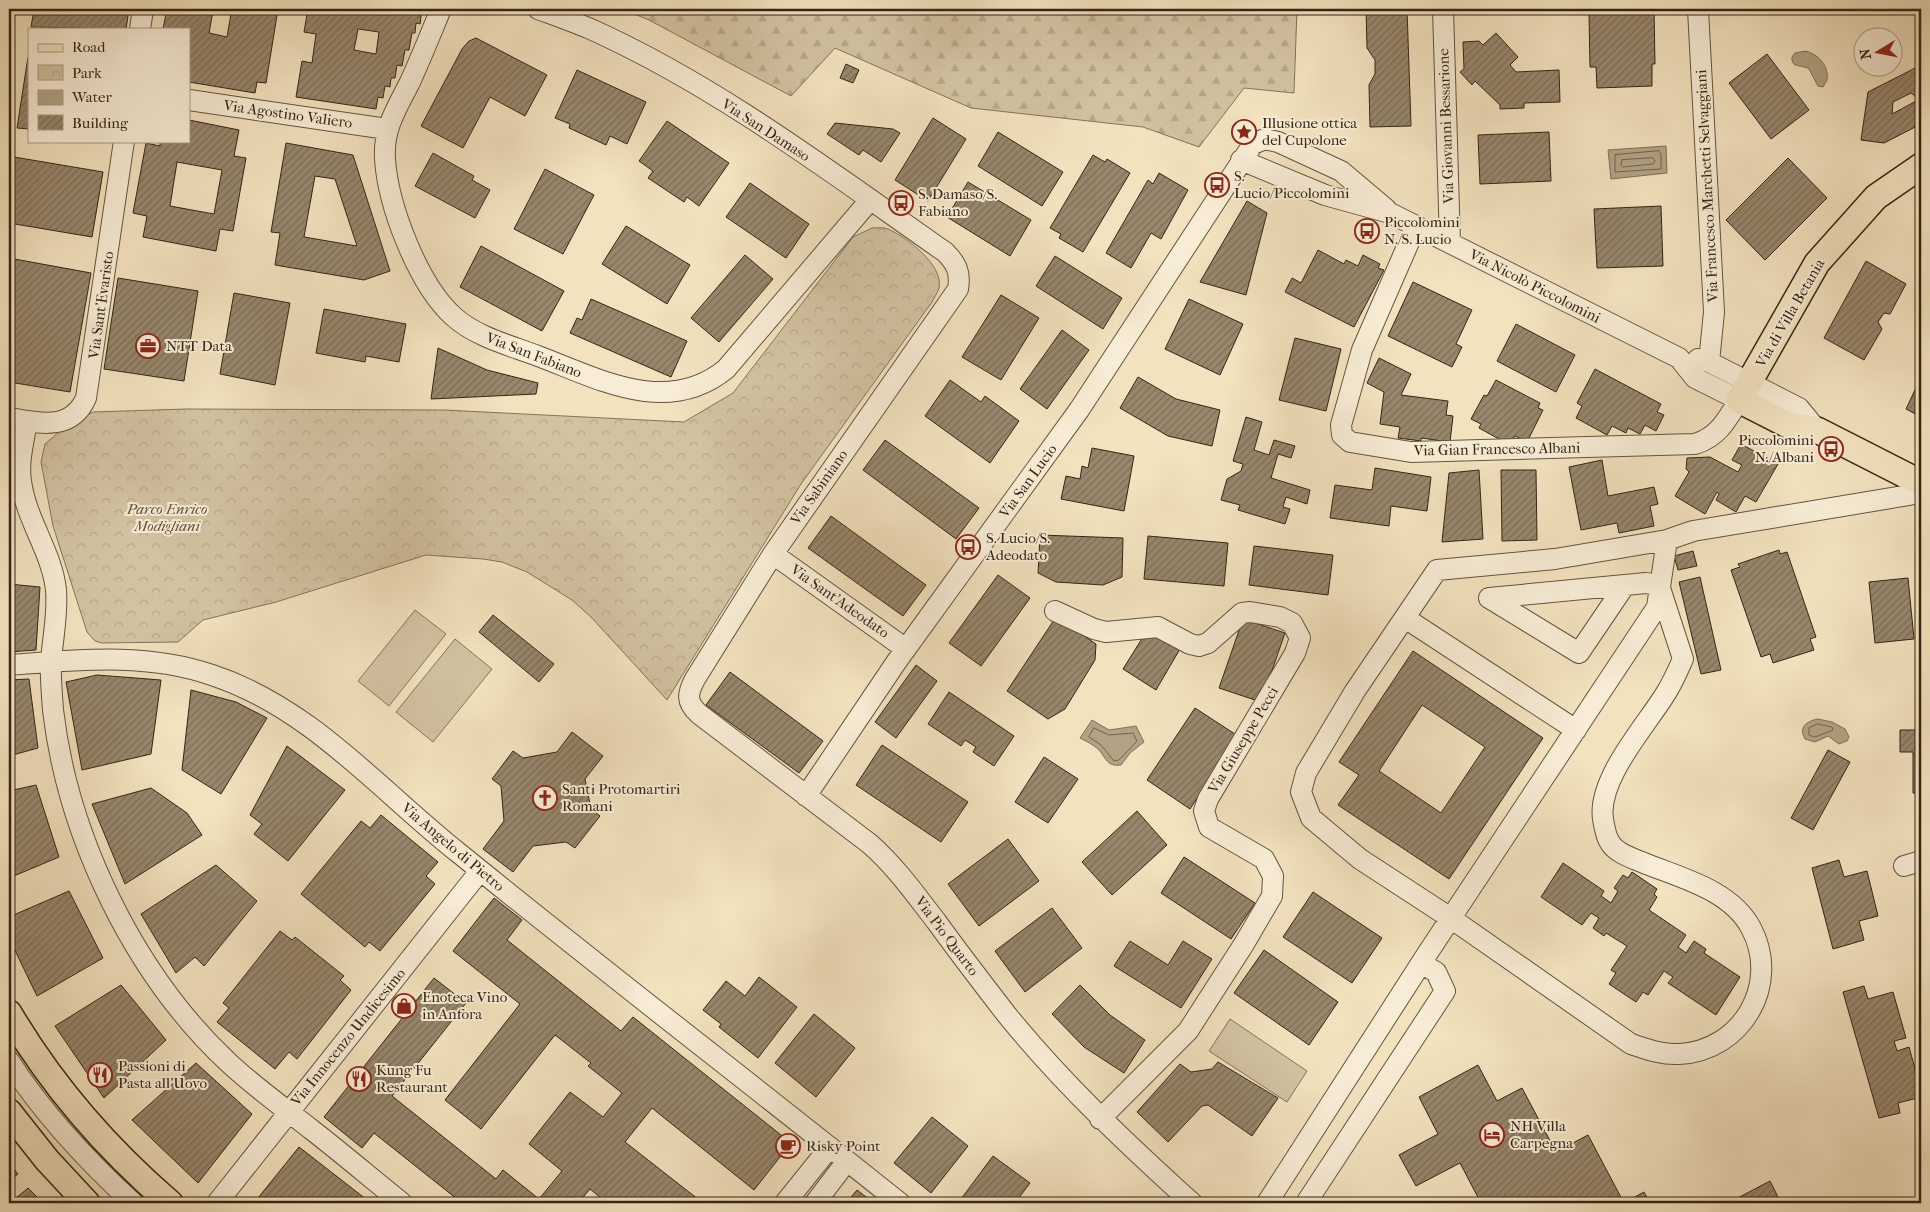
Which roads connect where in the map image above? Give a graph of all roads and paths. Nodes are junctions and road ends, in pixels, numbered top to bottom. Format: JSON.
{"nodes":[{"id":1,"x":144,"y":9,"type":"edge"},
{"id":2,"x":441,"y":9,"type":"edge"},
{"id":3,"x":538,"y":9,"type":"edge"},
{"id":4,"x":1443,"y":9,"type":"edge"},
{"id":5,"x":1698,"y":9,"type":"edge"},
{"id":6,"x":140,"y":28,"type":"edge"},
{"id":7,"x":190,"y":100,"type":"edge"},
{"id":8,"x":387,"y":129,"type":"junction"},
{"id":9,"x":124,"y":142,"type":"edge"},
{"id":10,"x":1241,"y":160,"type":"junction"},
{"id":11,"x":1921,"y":166,"type":"edge"},
{"id":12,"x":870,"y":200,"type":"junction"},
{"id":13,"x":1390,"y":213,"type":"junction"},
{"id":14,"x":1416,"y":226,"type":"junction"},
{"id":15,"x":1450,"y":243,"type":"junction"},
{"id":16,"x":958,"y":289,"type":"joint"},
{"id":17,"x":1679,"y":358,"type":"junction"},
{"id":18,"x":1710,"y":362,"type":"junction"},
{"id":19,"x":1745,"y":391,"type":"junction"},
{"id":20,"x":18,"y":420,"type":"edge"},
{"id":21,"x":1921,"y":483,"type":"edge"},
{"id":22,"x":1921,"y":492,"type":"edge"},
{"id":23,"x":1667,"y":540,"type":"junction"},
{"id":24,"x":773,"y":554,"type":"junction"},
{"id":25,"x":1625,"y":585,"type":"junction"},
{"id":26,"x":1659,"y":585,"type":"junction"},
{"id":27,"x":1055,"y":611,"type":"dead end"},
{"id":28,"x":1405,"y":618,"type":"junction"},
{"id":29,"x":906,"y":649,"type":"junction"},
{"id":30,"x":51,"y":662,"type":"junction"},
{"id":31,"x":9,"y":665,"type":"edge"},
{"id":32,"x":689,"y":690,"type":"joint"},
{"id":33,"x":1576,"y":730,"type":"junction"},
{"id":34,"x":806,"y":796,"type":"junction"},
{"id":35,"x":480,"y":871,"type":"junction"},
{"id":36,"x":1452,"y":919,"type":"junction"},
{"id":37,"x":1422,"y":964,"type":"junction"},
{"id":38,"x":9,"y":1013,"type":"edge"},
{"id":39,"x":9,"y":1062,"type":"edge"},
{"id":40,"x":9,"y":1112,"type":"edge"},
{"id":41,"x":288,"y":1112,"type":"junction"},
{"id":42,"x":1100,"y":1118,"type":"junction"},
{"id":43,"x":830,"y":1147,"type":"junction"},
{"id":44,"x":847,"y":1161,"type":"junction"},
{"id":45,"x":87,"y":1203,"type":"edge"},
{"id":46,"x":133,"y":1203,"type":"edge"},
{"id":47,"x":170,"y":1203,"type":"edge"},
{"id":48,"x":217,"y":1203,"type":"edge"},
{"id":49,"x":402,"y":1203,"type":"edge"},
{"id":50,"x":785,"y":1203,"type":"edge"},
{"id":51,"x":815,"y":1203,"type":"edge"},
{"id":52,"x":900,"y":1203,"type":"edge"},
{"id":53,"x":1192,"y":1203,"type":"edge"},
{"id":54,"x":1267,"y":1203,"type":"edge"},
{"id":55,"x":1306,"y":1203,"type":"edge"}],
"edges":[{"from":1,"to":6,"type":"street"},
{"from":2,"to":8,"type":"street","name":"Via San Fabiano"},
{"from":3,"to":12,"type":"street","name":"Via San Damaso"},
{"from":4,"to":15,"type":"street","name":"Via Giovanni Bessarione"},
{"from":5,"to":18,"type":"street","name":"Via Francesco Marchetti Selvaggiani"},
{"from":7,"to":8,"type":"street","name":"Via Agostino Valiero"},
{"from":8,"to":12,"type":"street","name":"Via San Fabiano"},
{"from":9,"to":20,"type":"street","name":"Via Sant'Evaristo"},
{"from":10,"to":13,"type":"street","name":"Via Nicolò Piccolomini"},
{"from":10,"to":13,"type":"street","name":"Via Nicolò Piccolomini"},
{"from":10,"to":29,"type":"street","name":"Via San Lucio"},
{"from":11,"to":19,"type":"main road","name":"Via di Villa Betania"},
{"from":12,"to":16,"type":"street","name":"Via San Damaso"},
{"from":13,"to":14,"type":"street","name":"Via Nicolò Piccolomini"},
{"from":14,"to":15,"type":"street","name":"Via Nicolò Piccolomini"},
{"from":14,"to":19,"type":"street","name":"Via Gian Francesco Albani"},
{"from":15,"to":17,"type":"street","name":"Via Nicolò Piccolomini"},
{"from":16,"to":24,"type":"street","name":"Via Sabiniano"},
{"from":17,"to":18,"type":"street","name":"Via Nicolò Piccolomini"},
{"from":17,"to":19,"type":"street","name":"Via Nicolò Piccolomini"},
{"from":18,"to":19,"type":"street","name":"Via Nicolò Piccolomini"},
{"from":19,"to":21,"type":"main road","name":"Via Nicolò Piccolomini"},
{"from":20,"to":30,"type":"street"},
{"from":22,"to":23,"type":"street"},
{"from":23,"to":26,"type":"street"},
{"from":23,"to":28,"type":"street"},
{"from":24,"to":29,"type":"street","name":"Via Sant'Adeodato"},
{"from":24,"to":32,"type":"street","name":"Via Sabiniano"},
{"from":25,"to":25,"type":"street"},
{"from":25,"to":26,"type":"street"},
{"from":26,"to":33,"type":"street"},
{"from":26,"to":36,"type":"street"},
{"from":27,"to":42,"type":"street","name":"Via Giuseppe Pecci"},
{"from":28,"to":33,"type":"street"},
{"from":28,"to":36,"type":"street"},
{"from":29,"to":34,"type":"street","name":"Via San Lucio"},
{"from":30,"to":31,"type":"street","name":"Via Angelo di Pietro"},
{"from":30,"to":35,"type":"street","name":"Via Angelo di Pietro"},
{"from":30,"to":41,"type":"street"},
{"from":32,"to":34,"type":"street","name":"Via Pio Quarto"},
{"from":33,"to":36,"type":"street"},
{"from":34,"to":42,"type":"street","name":"Via Pio Quarto"},
{"from":35,"to":41,"type":"street","name":"Via Innocenzo Undicesimo"},
{"from":35,"to":43,"type":"street","name":"Via Angelo di Pietro"},
{"from":36,"to":37,"type":"street"},
{"from":37,"to":54,"type":"street"},
{"from":37,"to":55,"type":"street"},
{"from":38,"to":47,"type":"main road"},
{"from":39,"to":46,"type":"street"},
{"from":40,"to":45,"type":"main road"},
{"from":41,"to":48,"type":"street","name":"Via Innocenzo Undicesimo"},
{"from":41,"to":49,"type":"street"},
{"from":42,"to":53,"type":"street","name":"Via Pio Quarto"},
{"from":43,"to":44,"type":"street","name":"Via Angelo di Pietro"},
{"from":43,"to":50,"type":"street"},
{"from":44,"to":51,"type":"street"},
{"from":44,"to":52,"type":"street","name":"Via Angelo di Pietro"}]}
